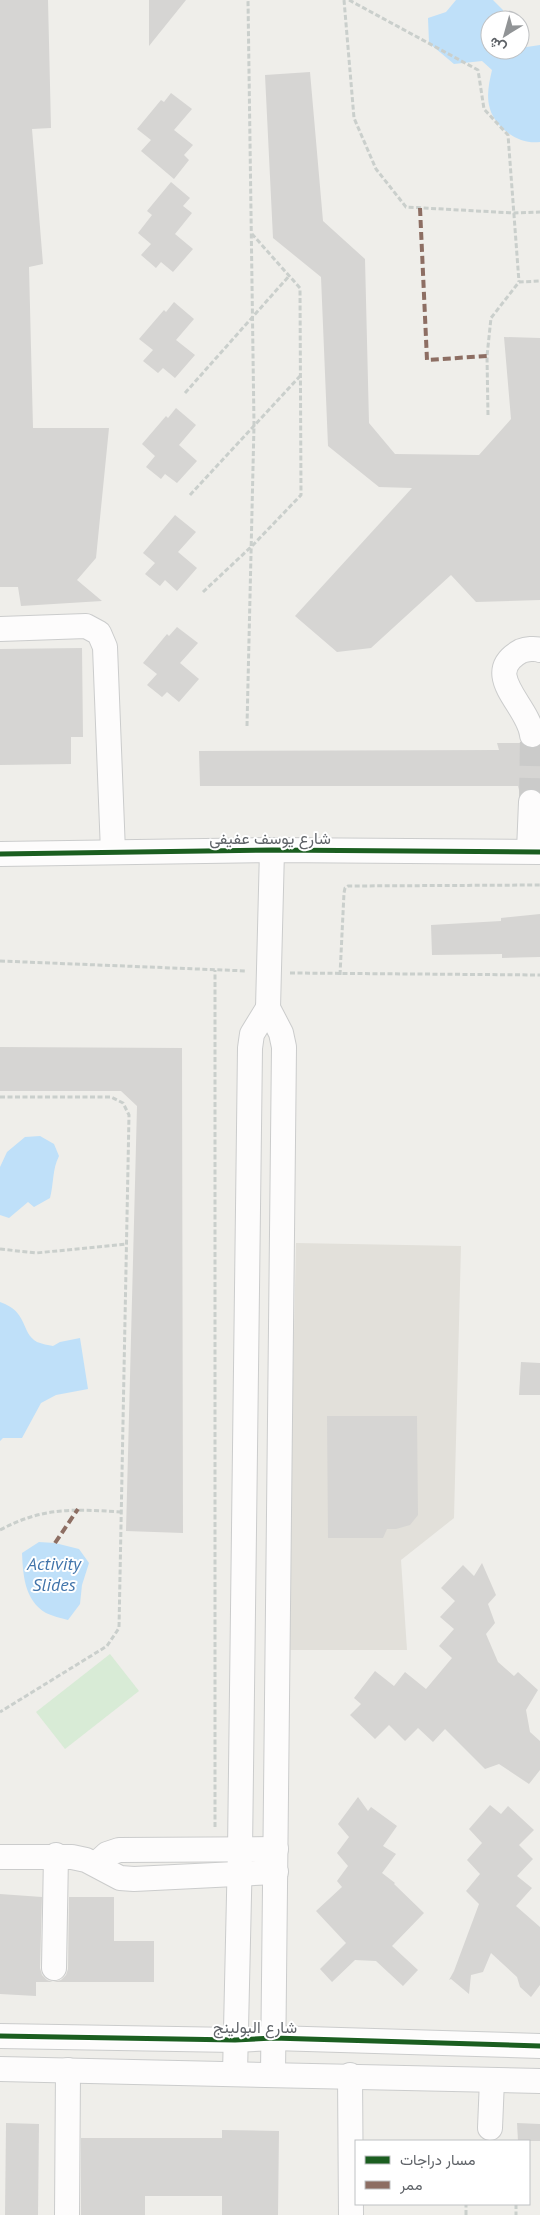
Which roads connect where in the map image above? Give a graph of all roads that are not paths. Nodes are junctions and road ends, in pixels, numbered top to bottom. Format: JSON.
{"nodes":[{"id":1,"x":0,"y":629,"type":"edge"},
{"id":2,"x":540,"y":650,"type":"edge"},
{"id":3,"x":534,"y":724,"type":"tunnel mouth"},
{"id":4,"x":531,"y":802,"type":"tunnel mouth"},
{"id":5,"x":272,"y":850,"type":"junction"},
{"id":6,"x":113,"y":852,"type":"junction"},
{"id":7,"x":534,"y":852,"type":"edge"},
{"id":8,"x":0,"y":854,"type":"edge"},
{"id":9,"x":268,"y":1008,"type":"junction"},
{"id":10,"x":245,"y":1449,"type":"junction"},
{"id":11,"x":281,"y":1449,"type":"junction"},
{"id":12,"x":56,"y":1855,"type":"junction"},
{"id":13,"x":0,"y":1857,"type":"edge"},
{"id":14,"x":276,"y":1861,"type":"junction"},
{"id":15,"x":240,"y":1862,"type":"junction"},
{"id":16,"x":96,"y":1864,"type":"junction"},
{"id":17,"x":54,"y":1968,"type":"dead end"},
{"id":18,"x":0,"y":2036,"type":"edge"},
{"id":19,"x":273,"y":2038,"type":"junction"},
{"id":20,"x":235,"y":2040,"type":"junction"},
{"id":21,"x":540,"y":2046,"type":"edge"},
{"id":22,"x":0,"y":2069,"type":"edge"},
{"id":23,"x":68,"y":2070,"type":"junction"},
{"id":24,"x":235,"y":2074,"type":"junction"},
{"id":25,"x":273,"y":2074,"type":"junction"},
{"id":26,"x":350,"y":2075,"type":"junction"},
{"id":27,"x":492,"y":2080,"type":"junction"},
{"id":28,"x":540,"y":2081,"type":"edge"},
{"id":29,"x":490,"y":2128,"type":"dead end"},
{"id":30,"x":67,"y":2215,"type":"edge"},
{"id":31,"x":351,"y":2215,"type":"edge"}],
"edges":[{"from":1,"to":6,"type":"street"},
{"from":2,"to":3,"type":"street"},
{"from":4,"to":7,"type":"street"},
{"from":5,"to":6,"type":"street","name":"شارع يوسف عفيفى"},
{"from":5,"to":7,"type":"street","name":"شارع يوسف عفيفى"},
{"from":5,"to":9,"type":"street"},
{"from":6,"to":8,"type":"street","name":"شارع يوسف عفيفى"},
{"from":9,"to":10,"type":"street"},
{"from":9,"to":11,"type":"street"},
{"from":10,"to":11,"type":"street"},
{"from":10,"to":15,"type":"street"},
{"from":11,"to":14,"type":"street"},
{"from":12,"to":13,"type":"street"},
{"from":12,"to":16,"type":"street"},
{"from":12,"to":17,"type":"street"},
{"from":14,"to":15,"type":"street"},
{"from":14,"to":19,"type":"street"},
{"from":15,"to":16,"type":"street"},
{"from":15,"to":16,"type":"street"},
{"from":15,"to":20,"type":"street"},
{"from":18,"to":20,"type":"street","name":"شارع البولينج"},
{"from":19,"to":20,"type":"street","name":"شارع البولينج"},
{"from":19,"to":21,"type":"street","name":"شارع البولينج"},
{"from":19,"to":25,"type":"street"},
{"from":20,"to":24,"type":"street"},
{"from":22,"to":23,"type":"street"},
{"from":23,"to":24,"type":"street"},
{"from":23,"to":30,"type":"street"},
{"from":24,"to":25,"type":"street"},
{"from":25,"to":26,"type":"street"},
{"from":26,"to":27,"type":"street"},
{"from":26,"to":31,"type":"street"},
{"from":27,"to":28,"type":"street"},
{"from":27,"to":29,"type":"street"}]}
